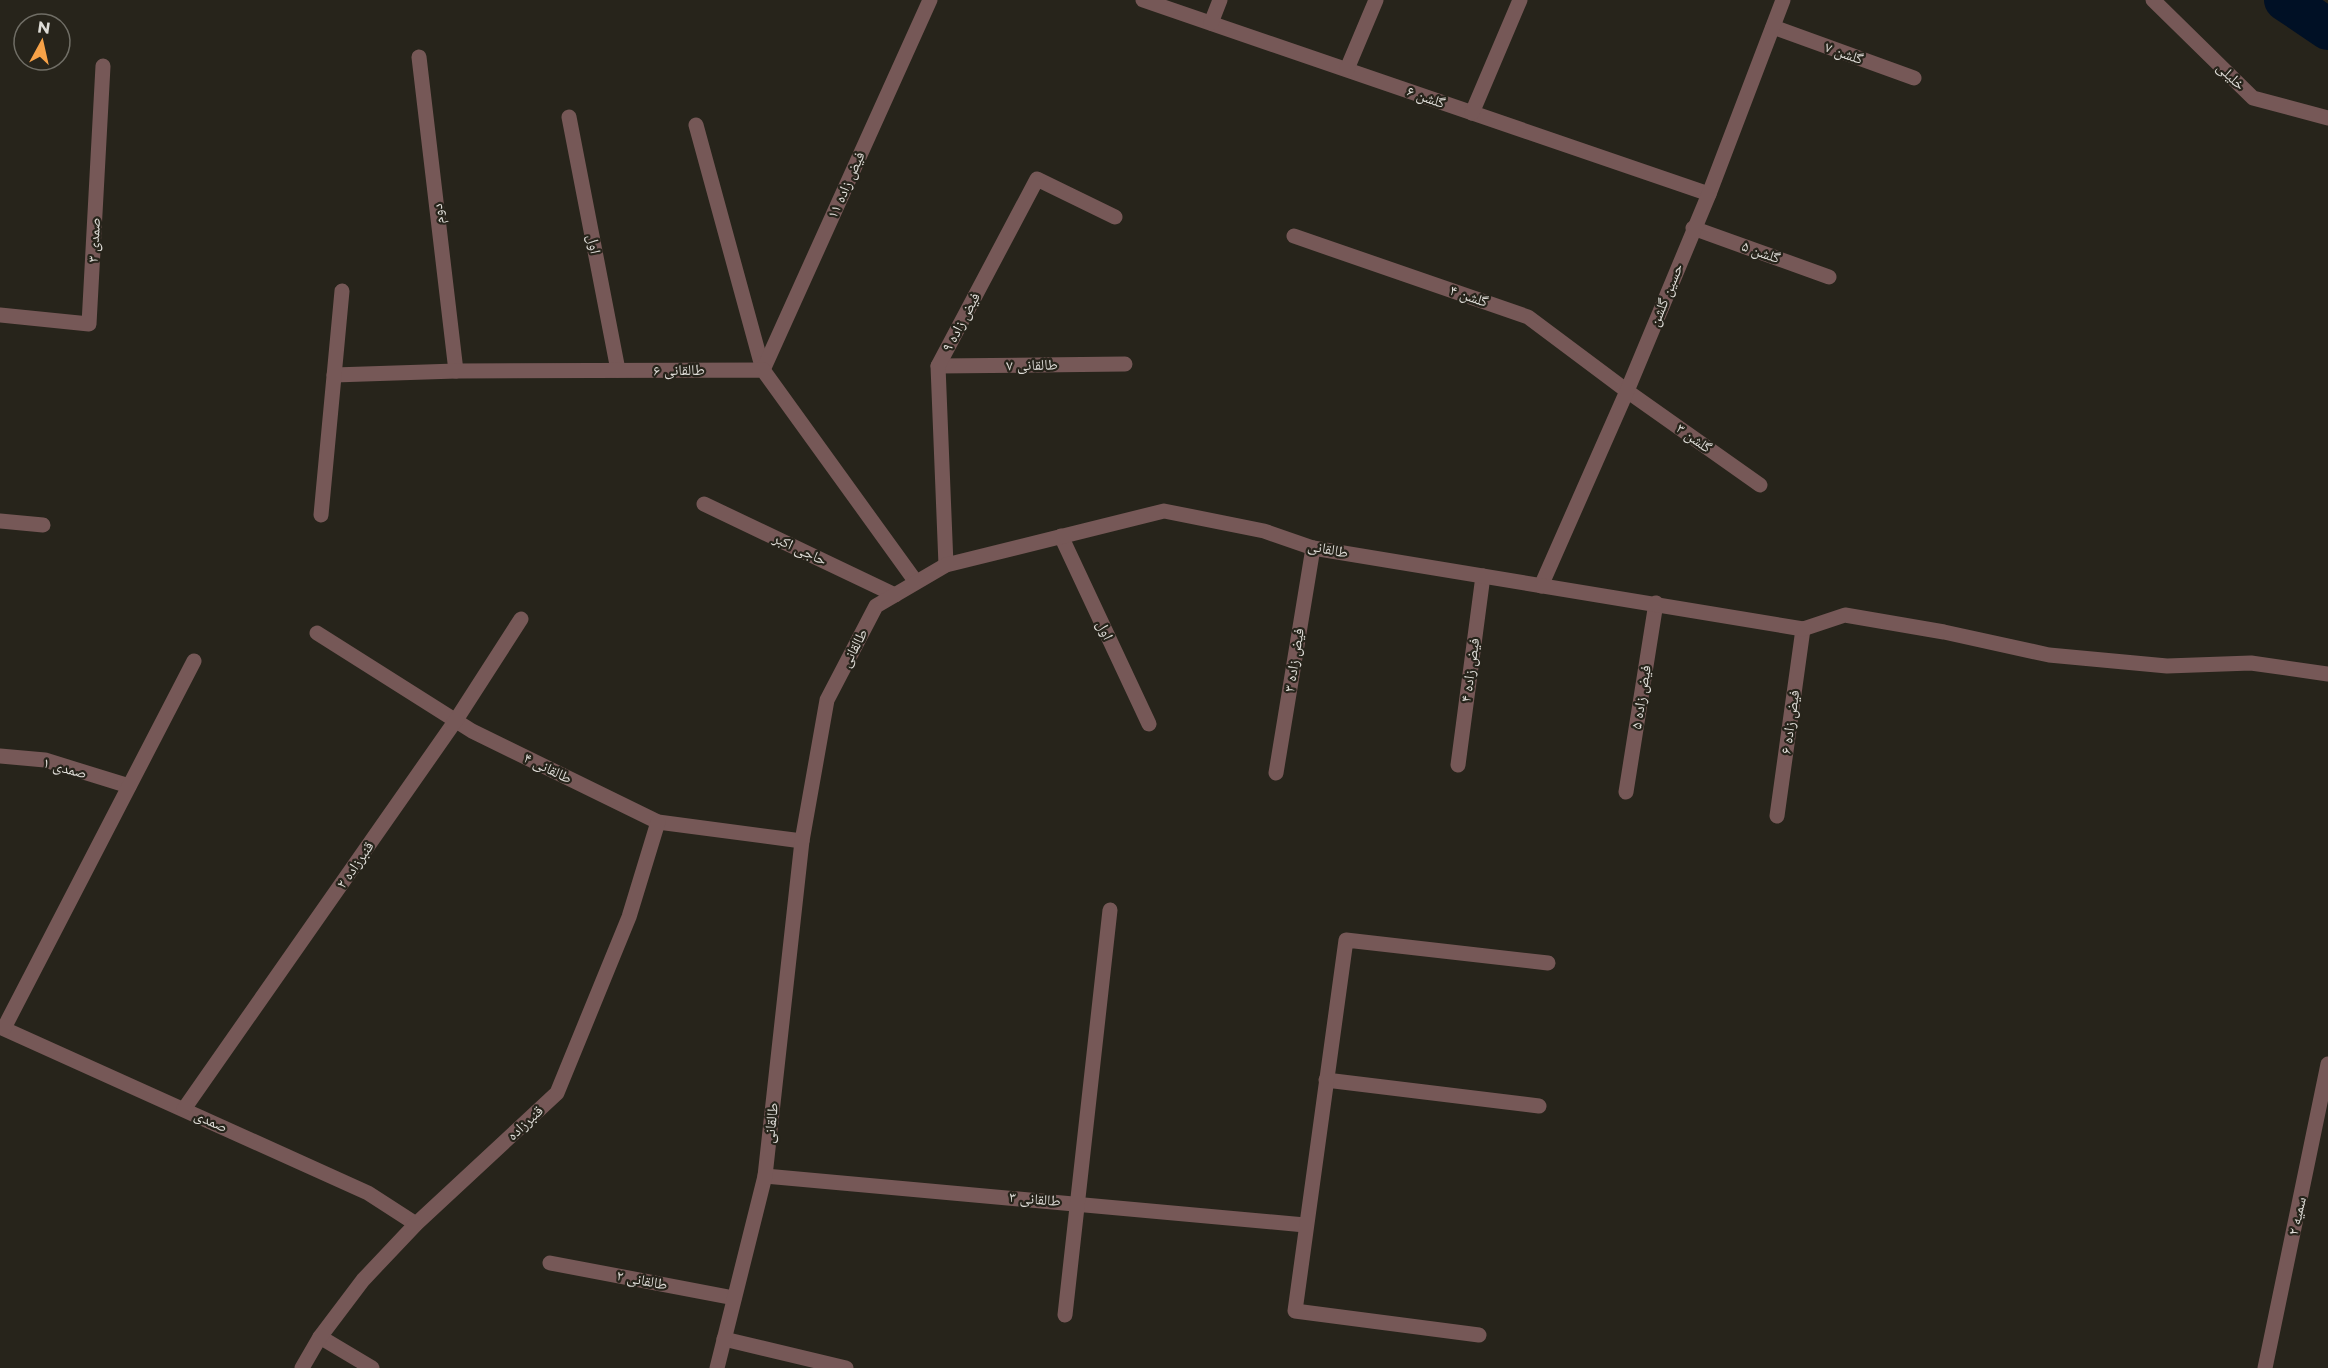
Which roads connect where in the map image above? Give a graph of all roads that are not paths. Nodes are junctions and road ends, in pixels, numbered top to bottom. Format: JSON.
{"nodes":[{"id":1,"x":930,"y":0,"type":"edge"},
{"id":2,"x":1143,"y":0,"type":"edge"},
{"id":3,"x":1220,"y":0,"type":"edge"},
{"id":4,"x":1376,"y":0,"type":"edge"},
{"id":5,"x":1520,"y":0,"type":"edge"},
{"id":6,"x":1783,"y":0,"type":"edge"},
{"id":7,"x":2153,"y":0,"type":"edge"},
{"id":8,"x":1210,"y":23,"type":"junction"},
{"id":9,"x":1773,"y":27,"type":"junction"},
{"id":10,"x":420,"y":57,"type":"dead end"},
{"id":11,"x":103,"y":66,"type":"dead end"},
{"id":12,"x":1347,"y":69,"type":"junction"},
{"id":13,"x":1914,"y":78,"type":"dead end"},
{"id":14,"x":1472,"y":113,"type":"junction"},
{"id":15,"x":569,"y":117,"type":"dead end"},
{"id":16,"x":2328,"y":118,"type":"edge"},
{"id":17,"x":696,"y":125,"type":"dead end"},
{"id":18,"x":1708,"y":194,"type":"junction"},
{"id":19,"x":1115,"y":217,"type":"dead end"},
{"id":20,"x":1693,"y":228,"type":"junction"},
{"id":21,"x":1294,"y":236,"type":"dead end"},
{"id":22,"x":1829,"y":277,"type":"dead end"},
{"id":23,"x":342,"y":291,"type":"dead end"},
{"id":24,"x":0,"y":315,"type":"edge"},
{"id":25,"x":1125,"y":364,"type":"dead end"},
{"id":26,"x":938,"y":366,"type":"junction"},
{"id":27,"x":618,"y":370,"type":"junction"},
{"id":28,"x":763,"y":370,"type":"junction"},
{"id":29,"x":456,"y":371,"type":"junction"},
{"id":30,"x":334,"y":375,"type":"junction"},
{"id":31,"x":1627,"y":391,"type":"junction"},
{"id":32,"x":1760,"y":485,"type":"dead end"},
{"id":33,"x":704,"y":504,"type":"dead end"},
{"id":34,"x":321,"y":515,"type":"dead end"},
{"id":35,"x":0,"y":520,"type":"edge"},
{"id":36,"x":44,"y":525,"type":"dead end"},
{"id":37,"x":1061,"y":536,"type":"junction"},
{"id":38,"x":1313,"y":548,"type":"junction"},
{"id":39,"x":946,"y":565,"type":"junction"},
{"id":40,"x":1483,"y":576,"type":"junction"},
{"id":41,"x":916,"y":582,"type":"junction"},
{"id":42,"x":1541,"y":586,"type":"junction"},
{"id":43,"x":895,"y":595,"type":"junction"},
{"id":44,"x":1656,"y":603,"type":"junction"},
{"id":45,"x":521,"y":618,"type":"dead end"},
{"id":46,"x":1803,"y":628,"type":"junction"},
{"id":47,"x":317,"y":633,"type":"dead end"},
{"id":48,"x":194,"y":661,"type":"dead end"},
{"id":49,"x":2328,"y":674,"type":"edge"},
{"id":50,"x":456,"y":720,"type":"junction"},
{"id":51,"x":1149,"y":724,"type":"dead end"},
{"id":52,"x":0,"y":756,"type":"edge"},
{"id":53,"x":1458,"y":765,"type":"dead end"},
{"id":54,"x":1276,"y":773,"type":"dead end"},
{"id":55,"x":129,"y":786,"type":"junction"},
{"id":56,"x":1626,"y":792,"type":"dead end"},
{"id":57,"x":1777,"y":816,"type":"dead end"},
{"id":58,"x":658,"y":822,"type":"junction"},
{"id":59,"x":802,"y":841,"type":"junction"},
{"id":60,"x":1110,"y":910,"type":"dead end"},
{"id":61,"x":1548,"y":963,"type":"dead end"},
{"id":62,"x":2,"y":1028,"type":"edge"},
{"id":63,"x":2328,"y":1064,"type":"edge"},
{"id":64,"x":1326,"y":1080,"type":"junction"},
{"id":65,"x":1539,"y":1106,"type":"dead end"},
{"id":66,"x":184,"y":1109,"type":"junction"},
{"id":67,"x":765,"y":1176,"type":"junction"},
{"id":68,"x":1075,"y":1202,"type":"junction"},
{"id":69,"x":416,"y":1224,"type":"junction"},
{"id":70,"x":1305,"y":1225,"type":"junction"},
{"id":71,"x":550,"y":1263,"type":"dead end"},
{"id":72,"x":734,"y":1298,"type":"junction"},
{"id":73,"x":1065,"y":1315,"type":"dead end"},
{"id":74,"x":1479,"y":1335,"type":"dead end"},
{"id":75,"x":320,"y":1337,"type":"junction"},
{"id":76,"x":724,"y":1338,"type":"junction"},
{"id":77,"x":302,"y":1368,"type":"edge"},
{"id":78,"x":372,"y":1368,"type":"edge"},
{"id":79,"x":717,"y":1368,"type":"edge"},
{"id":80,"x":846,"y":1368,"type":"edge"},
{"id":81,"x":2265,"y":1368,"type":"edge"}],
"edges":[{"from":1,"to":28,"type":"street","name":"فیض زاده ۱۱"},
{"from":2,"to":8,"type":"street","name":"گلشن ۶"},
{"from":3,"to":8,"type":"street"},
{"from":4,"to":12,"type":"street"},
{"from":5,"to":14,"type":"street"},
{"from":6,"to":9,"type":"street","name":"حسین گلشن"},
{"from":7,"to":16,"type":"street","name":"خلیلی"},
{"from":8,"to":12,"type":"street","name":"گلشن ۶"},
{"from":9,"to":13,"type":"street","name":"گلشن ۷"},
{"from":9,"to":18,"type":"street","name":"حسین گلشن"},
{"from":10,"to":29,"type":"street","name":"دوم"},
{"from":11,"to":24,"type":"street","name":"صمدی ۳"},
{"from":12,"to":14,"type":"street","name":"گلشن ۶"},
{"from":14,"to":18,"type":"street","name":"گلشن ۶"},
{"from":15,"to":27,"type":"street","name":"اول"},
{"from":17,"to":28,"type":"street"},
{"from":18,"to":20,"type":"street","name":"حسین گلشن"},
{"from":19,"to":26,"type":"street","name":"فیض زاده ۹"},
{"from":20,"to":22,"type":"street","name":"گلشن ۵"},
{"from":20,"to":31,"type":"street","name":"حسین گلشن"},
{"from":21,"to":31,"type":"street","name":"گلشن ۴"},
{"from":23,"to":30,"type":"street"},
{"from":25,"to":26,"type":"street","name":"طالقانی ۷"},
{"from":26,"to":39,"type":"street","name":"فیض زاده ۹"},
{"from":27,"to":28,"type":"street","name":"طالقانی ۶"},
{"from":27,"to":29,"type":"street","name":"طالقانی ۶"},
{"from":28,"to":41,"type":"street"},
{"from":29,"to":30,"type":"street","name":"طالقانی ۶"},
{"from":30,"to":34,"type":"street"},
{"from":31,"to":32,"type":"street","name":"گلشن ۳"},
{"from":31,"to":42,"type":"street","name":"حسین گلشن"},
{"from":33,"to":43,"type":"street","name":"حاجی اکبر"},
{"from":35,"to":36,"type":"street"},
{"from":37,"to":38,"type":"street","name":"طالقانی"},
{"from":37,"to":39,"type":"street","name":"طالقانی"},
{"from":37,"to":51,"type":"street","name":"اول"},
{"from":38,"to":40,"type":"street","name":"طالقانی"},
{"from":38,"to":54,"type":"street","name":"فیض زاده ۳"},
{"from":39,"to":41,"type":"street","name":"طالقانی"},
{"from":40,"to":42,"type":"street","name":"طالقانی"},
{"from":40,"to":53,"type":"street","name":"فیض زاده ۴"},
{"from":41,"to":43,"type":"street","name":"طالقانی"},
{"from":42,"to":44,"type":"street","name":"طالقانی"},
{"from":43,"to":59,"type":"street","name":"طالقانی"},
{"from":44,"to":46,"type":"street","name":"طالقانی"},
{"from":44,"to":56,"type":"street","name":"فیض زاده ۵"},
{"from":45,"to":50,"type":"street","name":"قنبرزاده ۲"},
{"from":46,"to":49,"type":"street"},
{"from":46,"to":57,"type":"street","name":"فیض زاده ۶"},
{"from":47,"to":50,"type":"street","name":"طالقانی ۴"},
{"from":48,"to":55,"type":"street"},
{"from":50,"to":58,"type":"street","name":"طالقانی ۴"},
{"from":50,"to":66,"type":"street","name":"قنبرزاده ۲"},
{"from":52,"to":55,"type":"street","name":"صمدی ۱"},
{"from":55,"to":62,"type":"street"},
{"from":58,"to":59,"type":"street","name":"طالقانی ۴"},
{"from":58,"to":69,"type":"street","name":"قنبرزاده"},
{"from":59,"to":67,"type":"street","name":"طالقانی"},
{"from":60,"to":68,"type":"street"},
{"from":61,"to":64,"type":"street"},
{"from":62,"to":66,"type":"street","name":"صمدی"},
{"from":63,"to":81,"type":"street","name":"سمیه ۲"},
{"from":64,"to":65,"type":"street"},
{"from":64,"to":70,"type":"street"},
{"from":66,"to":69,"type":"street","name":"صمدی"},
{"from":67,"to":68,"type":"street","name":"طالقانی ۳"},
{"from":67,"to":72,"type":"street","name":"طالقانی"},
{"from":68,"to":70,"type":"street","name":"طالقانی ۳"},
{"from":68,"to":73,"type":"street"},
{"from":69,"to":75,"type":"street","name":"قنبرزاده"},
{"from":70,"to":74,"type":"street"},
{"from":71,"to":72,"type":"street","name":"طالقانی ۲"},
{"from":72,"to":76,"type":"street","name":"طالقانی"},
{"from":75,"to":77,"type":"street","name":"قنبرزاده"},
{"from":75,"to":78,"type":"street"},
{"from":76,"to":79,"type":"street","name":"طالقانی"},
{"from":76,"to":80,"type":"street"}]}
